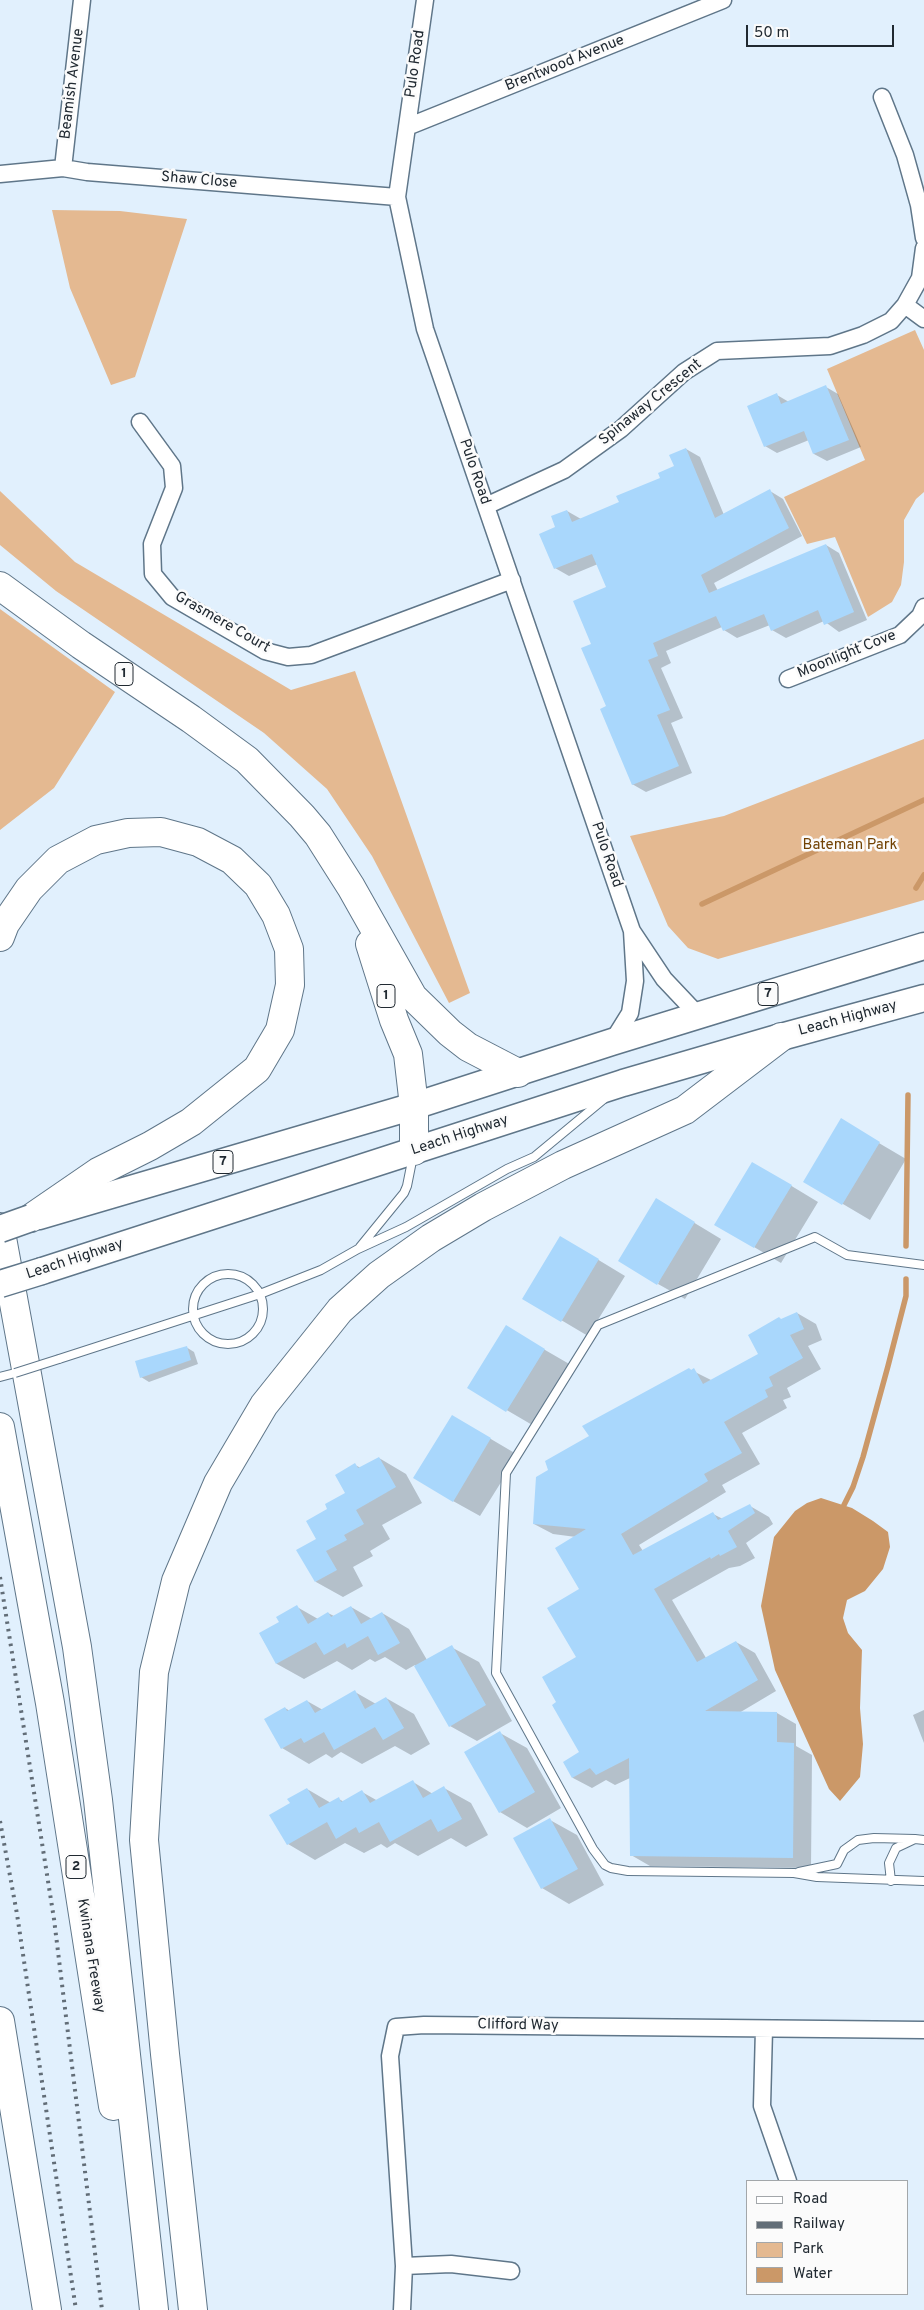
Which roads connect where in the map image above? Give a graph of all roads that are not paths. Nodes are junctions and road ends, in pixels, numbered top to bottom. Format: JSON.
{"nodes":[{"id":1,"x":82,"y":0,"type":"edge"},
{"id":2,"x":425,"y":0,"type":"edge"},
{"id":3,"x":723,"y":0,"type":"edge"},
{"id":4,"x":882,"y":97,"type":"dead end"},
{"id":5,"x":407,"y":127,"type":"junction"},
{"id":6,"x":63,"y":168,"type":"junction"},
{"id":7,"x":0,"y":174,"type":"edge"},
{"id":8,"x":397,"y":197,"type":"junction"},
{"id":9,"x":924,"y":238,"type":"edge"},
{"id":10,"x":924,"y":248,"type":"edge"},
{"id":11,"x":905,"y":305,"type":"junction"},
{"id":12,"x":924,"y":319,"type":"edge"},
{"id":13,"x":140,"y":422,"type":"dead end"},
{"id":14,"x":486,"y":506,"type":"junction"},
{"id":15,"x":512,"y":580,"type":"junction"},
{"id":16,"x":0,"y":586,"type":"edge"},
{"id":17,"x":924,"y":607,"type":"edge"},
{"id":18,"x":788,"y":679,"type":"dead end"},
{"id":19,"x":351,"y":887,"type":"junction"},
{"id":20,"x":632,"y":931,"type":"junction"},
{"id":21,"x":0,"y":936,"type":"edge"},
{"id":22,"x":924,"y":946,"type":"edge"},
{"id":23,"x":924,"y":998,"type":"edge"},
{"id":24,"x":698,"y":1015,"type":"junction"},
{"id":25,"x":781,"y":1037,"type":"junction"},
{"id":26,"x":612,"y":1042,"type":"junction"},
{"id":27,"x":518,"y":1073,"type":"junction"},
{"id":28,"x":623,"y":1084,"type":"junction"},
{"id":29,"x":414,"y":1106,"type":"junction"},
{"id":30,"x":414,"y":1151,"type":"junction"},
{"id":31,"x":31,"y":1218,"type":"junction"},
{"id":32,"x":0,"y":1228,"type":"edge"},
{"id":33,"x":358,"y":1249,"type":"junction"},
{"id":34,"x":924,"y":1264,"type":"edge"},
{"id":35,"x":0,"y":1284,"type":"edge"},
{"id":36,"x":260,"y":1294,"type":"junction"},
{"id":37,"x":193,"y":1317,"type":"junction"},
{"id":38,"x":0,"y":1378,"type":"edge"},
{"id":39,"x":0,"y":1426,"type":"edge"},
{"id":40,"x":915,"y":1840,"type":"junction"},
{"id":41,"x":924,"y":1840,"type":"edge"},
{"id":42,"x":794,"y":1873,"type":"junction"},
{"id":43,"x":891,"y":1881,"type":"junction"},
{"id":44,"x":924,"y":1881,"type":"edge"},
{"id":45,"x":0,"y":2021,"type":"edge"},
{"id":46,"x":764,"y":2029,"type":"junction"},
{"id":47,"x":924,"y":2030,"type":"edge"},
{"id":48,"x":788,"y":2180,"type":"edge"},
{"id":49,"x":404,"y":2266,"type":"junction"},
{"id":50,"x":512,"y":2271,"type":"dead end"},
{"id":51,"x":47,"y":2310,"type":"edge"},
{"id":52,"x":142,"y":2310,"type":"edge"},
{"id":53,"x":154,"y":2310,"type":"edge"},
{"id":54,"x":193,"y":2310,"type":"edge"},
{"id":55,"x":402,"y":2310,"type":"edge"}],
"edges":[{"from":1,"to":6,"type":"street","name":"Beamish Avenue"},
{"from":2,"to":5,"type":"street","name":"Pulo Road"},
{"from":3,"to":5,"type":"street","name":"Brentwood Avenue"},
{"from":4,"to":9,"type":"street"},
{"from":5,"to":8,"type":"street","name":"Pulo Road"},
{"from":6,"to":7,"type":"street","name":"Shaw Close"},
{"from":6,"to":8,"type":"street","name":"Shaw Close"},
{"from":8,"to":14,"type":"street","name":"Pulo Road"},
{"from":10,"to":11,"type":"street","name":"Spinaway Crescent"},
{"from":11,"to":12,"type":"street"},
{"from":11,"to":14,"type":"street","name":"Spinaway Crescent"},
{"from":13,"to":15,"type":"street","name":"Grasmere Court"},
{"from":14,"to":15,"type":"street","name":"Pulo Road"},
{"from":15,"to":20,"type":"street","name":"Pulo Road"},
{"from":16,"to":19,"type":"highway","number":"1"},
{"from":17,"to":18,"type":"street","name":"Moonlight Cove"},
{"from":19,"to":27,"type":"highway"},
{"from":19,"to":29,"type":"highway","number":"1"},
{"from":20,"to":24,"type":"street","name":"Pulo Road"},
{"from":20,"to":26,"type":"street","name":"Pulo Road"},
{"from":21,"to":31,"type":"highway"},
{"from":22,"to":24,"type":"highway","number":"7"},
{"from":23,"to":25,"type":"highway","name":"Leach Highway"},
{"from":24,"to":26,"type":"highway","number":"7"},
{"from":25,"to":28,"type":"highway","name":"Leach Highway"},
{"from":25,"to":54,"type":"highway"},
{"from":26,"to":27,"type":"highway","number":"7"},
{"from":27,"to":29,"type":"highway","number":"7"},
{"from":28,"to":30,"type":"highway","name":"Leach Highway"},
{"from":28,"to":33,"type":"lane"},
{"from":29,"to":30,"type":"highway","number":"1"},
{"from":29,"to":31,"type":"highway","number":"7"},
{"from":30,"to":33,"type":"lane"},
{"from":30,"to":35,"type":"highway","name":"Leach Highway","bridge":true},
{"from":31,"to":32,"type":"highway","number":"7","bridge":true},
{"from":32,"to":53,"type":"highway"},
{"from":33,"to":36,"type":"lane"},
{"from":34,"to":42,"type":"lane"},
{"from":36,"to":37,"type":"lane"},
{"from":36,"to":37,"type":"lane"},
{"from":36,"to":37,"type":"lane"},
{"from":37,"to":38,"type":"lane","bridge":true},
{"from":39,"to":52,"type":"highway","name":"Kwinana Freeway","number":"2"},
{"from":40,"to":41,"type":"lane"},
{"from":40,"to":42,"type":"lane"},
{"from":40,"to":43,"type":"lane"},
{"from":42,"to":43,"type":"lane"},
{"from":43,"to":44,"type":"lane"},
{"from":45,"to":51,"type":"highway"},
{"from":46,"to":47,"type":"street","name":"Clifford Way"},
{"from":46,"to":48,"type":"street"},
{"from":46,"to":49,"type":"street","name":"Clifford Way"},
{"from":49,"to":50,"type":"street"},
{"from":49,"to":55,"type":"street","name":"Clifford Way"}]}
